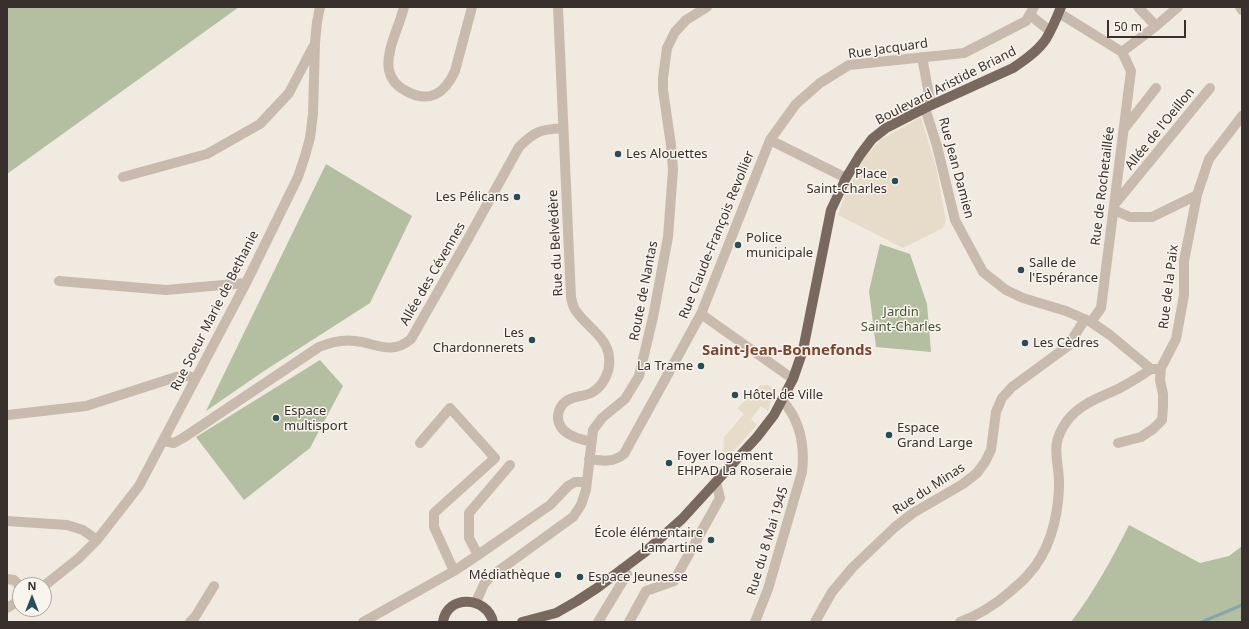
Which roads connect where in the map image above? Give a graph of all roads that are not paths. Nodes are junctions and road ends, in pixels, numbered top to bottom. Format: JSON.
{"nodes":[{"id":1,"x":320,"y":7,"type":"edge"},
{"id":2,"x":404,"y":7,"type":"edge"},
{"id":3,"x":472,"y":7,"type":"edge"},
{"id":4,"x":558,"y":7,"type":"edge"},
{"id":5,"x":707,"y":7,"type":"edge"},
{"id":6,"x":1138,"y":7,"type":"edge"},
{"id":7,"x":1178,"y":7,"type":"edge"},
{"id":8,"x":1240,"y":7,"type":"edge"},
{"id":9,"x":1060,"y":10,"type":"edge"},
{"id":10,"x":1242,"y":10,"type":"edge"},
{"id":11,"x":1032,"y":11,"type":"edge"},
{"id":12,"x":1156,"y":26,"type":"junction"},
{"id":13,"x":1050,"y":31,"type":"junction"},
{"id":14,"x":315,"y":43,"type":"junction"},
{"id":15,"x":1122,"y":52,"type":"junction"},
{"id":16,"x":922,"y":57,"type":"junction"},
{"id":17,"x":1156,"y":88,"type":"dead end"},
{"id":18,"x":1210,"y":88,"type":"dead end"},
{"id":19,"x":928,"y":107,"type":"junction"},
{"id":20,"x":1242,"y":116,"type":"edge"},
{"id":21,"x":564,"y":128,"type":"junction"},
{"id":22,"x":1124,"y":130,"type":"junction"},
{"id":23,"x":770,"y":140,"type":"junction"},
{"id":24,"x":124,"y":177,"type":"dead end"},
{"id":25,"x":846,"y":178,"type":"junction"},
{"id":26,"x":1197,"y":195,"type":"junction"},
{"id":27,"x":1114,"y":207,"type":"junction"},
{"id":28,"x":58,"y":281,"type":"dead end"},
{"id":29,"x":246,"y":283,"type":"junction"},
{"id":30,"x":701,"y":314,"type":"junction"},
{"id":31,"x":1088,"y":321,"type":"junction"},
{"id":32,"x":1156,"y":368,"type":"junction"},
{"id":33,"x":195,"y":378,"type":"junction"},
{"id":34,"x":793,"y":379,"type":"junction"},
{"id":35,"x":782,"y":400,"type":"junction"},
{"id":36,"x":8,"y":415,"type":"dead end"},
{"id":37,"x":164,"y":441,"type":"junction"},
{"id":38,"x":590,"y":441,"type":"junction"},
{"id":39,"x":420,"y":443,"type":"dead end"},
{"id":40,"x":1118,"y":443,"type":"dead end"},
{"id":41,"x":589,"y":459,"type":"junction"},
{"id":42,"x":510,"y":465,"type":"dead end"},
{"id":43,"x":587,"y":482,"type":"junction"},
{"id":44,"x":716,"y":482,"type":"junction"},
{"id":45,"x":7,"y":521,"type":"edge"},
{"id":46,"x":97,"y":540,"type":"junction"},
{"id":47,"x":478,"y":555,"type":"junction"},
{"id":48,"x":622,"y":569,"type":"junction"},
{"id":49,"x":454,"y":571,"type":"junction"},
{"id":50,"x":52,"y":580,"type":"edge"},
{"id":51,"x":214,"y":586,"type":"dead end"},
{"id":52,"x":476,"y":602,"type":"junction"},
{"id":53,"x":190,"y":622,"type":"edge"},
{"id":54,"x":363,"y":622,"type":"edge"},
{"id":55,"x":443,"y":622,"type":"edge"},
{"id":56,"x":493,"y":622,"type":"edge"},
{"id":57,"x":522,"y":622,"type":"edge"},
{"id":58,"x":598,"y":622,"type":"edge"},
{"id":59,"x":629,"y":622,"type":"edge"},
{"id":60,"x":755,"y":622,"type":"edge"},
{"id":61,"x":815,"y":622,"type":"edge"},
{"id":62,"x":960,"y":622,"type":"edge"}],
"edges":[{"from":1,"to":14,"type":"street","name":"Rue Soeur Marie de Bethanie"},
{"from":2,"to":3,"type":"street"},
{"from":4,"to":21,"type":"street","name":"Rue du Belvédère"},
{"from":5,"to":38,"type":"street","name":"Route de Nantas"},
{"from":6,"to":12,"type":"street"},
{"from":7,"to":12,"type":"street"},
{"from":8,"to":10,"type":"street"},
{"from":9,"to":13,"type":"main road","name":"Boulevard Aristide Briand"},
{"from":9,"to":15,"type":"street"},
{"from":11,"to":13,"type":"street"},
{"from":11,"to":16,"type":"street","name":"Rue Jacquard"},
{"from":12,"to":15,"type":"street"},
{"from":13,"to":19,"type":"main road","name":"Boulevard Aristide Briand"},
{"from":14,"to":24,"type":"street"},
{"from":14,"to":29,"type":"street","name":"Rue Soeur Marie de Bethanie"},
{"from":15,"to":22,"type":"street","name":"Rue de Rochetaillée"},
{"from":16,"to":19,"type":"street","name":"Rue Jean Damien"},
{"from":16,"to":23,"type":"street","name":"Rue Jacquard"},
{"from":17,"to":22,"type":"street"},
{"from":18,"to":27,"type":"street","name":"Allée de l'Oeillon"},
{"from":19,"to":25,"type":"main road","name":"Boulevard Aristide Briand"},
{"from":19,"to":31,"type":"street","name":"Rue Jean Damien"},
{"from":20,"to":26,"type":"street","name":"Rue de la Paix"},
{"from":21,"to":37,"type":"street","name":"Allée des Cévennes"},
{"from":21,"to":38,"type":"street","name":"Rue du Belvédère"},
{"from":22,"to":27,"type":"street","name":"Rue de Rochetaillée"},
{"from":23,"to":25,"type":"street"},
{"from":23,"to":30,"type":"street","name":"Rue Claude-François Revollier"},
{"from":25,"to":34,"type":"main road","name":"Boulevard Aristide Briand"},
{"from":26,"to":27,"type":"street"},
{"from":26,"to":32,"type":"street","name":"Rue de la Paix"},
{"from":27,"to":31,"type":"street","name":"Rue de Rochetaillée"},
{"from":28,"to":29,"type":"street"},
{"from":29,"to":33,"type":"street","name":"Rue Soeur Marie de Bethanie"},
{"from":30,"to":34,"type":"street"},
{"from":30,"to":41,"type":"street","name":"Rue Claude-François Revollier"},
{"from":31,"to":32,"type":"street","name":"Rue Jean Damien"},
{"from":31,"to":61,"type":"street","name":"Rue du Minas"},
{"from":32,"to":40,"type":"street","name":"Rue de la Paix"},
{"from":32,"to":62,"type":"street"},
{"from":33,"to":36,"type":"street"},
{"from":33,"to":37,"type":"street","name":"Rue Soeur Marie de Bethanie"},
{"from":34,"to":35,"type":"main road","name":"Boulevard Aristide Briand"},
{"from":35,"to":44,"type":"main road","name":"Boulevard Aristide Briand"},
{"from":35,"to":60,"type":"street","name":"Rue du 8 Mai 1945"},
{"from":37,"to":46,"type":"street","name":"Rue Soeur Marie de Bethanie"},
{"from":38,"to":41,"type":"street","name":"Route de Nantas"},
{"from":39,"to":49,"type":"street"},
{"from":41,"to":43,"type":"street","name":"Route de Nantas"},
{"from":42,"to":47,"type":"street"},
{"from":43,"to":47,"type":"street"},
{"from":43,"to":52,"type":"street","name":"Route de Nantas"},
{"from":44,"to":48,"type":"main road","name":"Boulevard Aristide Briand"},
{"from":44,"to":59,"type":"street"},
{"from":45,"to":46,"type":"street"},
{"from":46,"to":50,"type":"street","name":"Rue Soeur Marie de Bethanie"},
{"from":47,"to":49,"type":"street"},
{"from":48,"to":57,"type":"main road","name":"Boulevard Aristide Briand"},
{"from":48,"to":58,"type":"street"},
{"from":49,"to":54,"type":"street"},
{"from":51,"to":53,"type":"street"},
{"from":52,"to":55,"type":"main road"},
{"from":52,"to":56,"type":"main road"}]}
